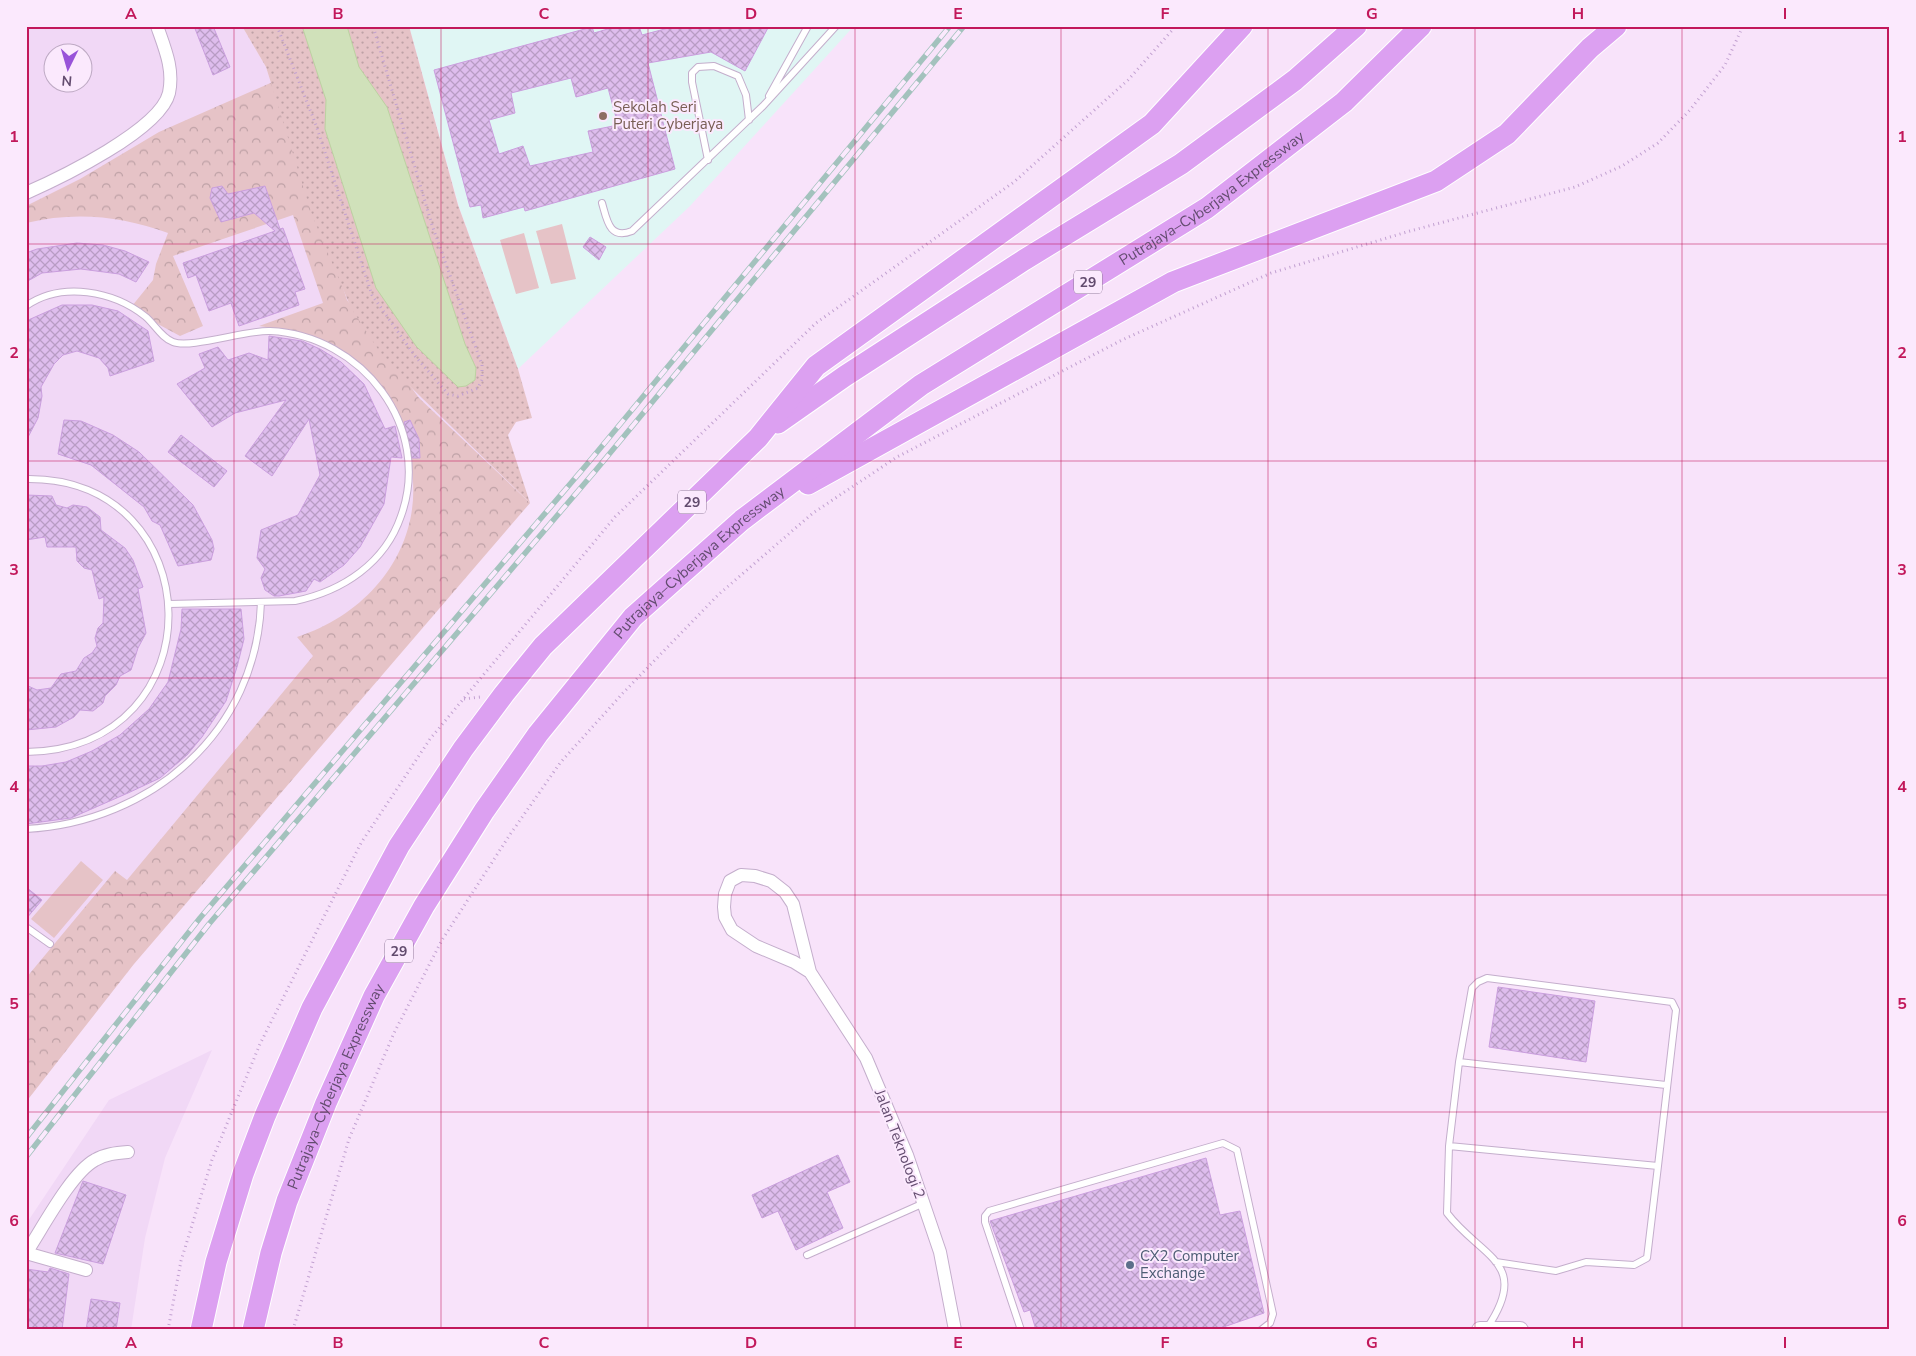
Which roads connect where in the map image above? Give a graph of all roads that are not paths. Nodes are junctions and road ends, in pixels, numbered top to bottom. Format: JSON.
{"nodes":[{"id":1,"x":157,"y":26,"type":"edge"},
{"id":2,"x":808,"y":26,"type":"edge"},
{"id":3,"x":836,"y":26,"type":"edge"},
{"id":4,"x":1242,"y":26,"type":"edge"},
{"id":5,"x":1356,"y":26,"type":"edge"},
{"id":6,"x":1421,"y":26,"type":"edge"},
{"id":7,"x":1603,"y":26,"type":"edge"},
{"id":8,"x":1616,"y":26,"type":"edge"},
{"id":9,"x":1590,"y":48,"type":"junction"},
{"id":10,"x":763,"y":106,"type":"junction"},
{"id":11,"x":749,"y":120,"type":"junction"},
{"id":12,"x":708,"y":160,"type":"junction"},
{"id":13,"x":26,"y":193,"type":"edge"},
{"id":14,"x":602,"y":203,"type":"dead end"},
{"id":15,"x":26,"y":306,"type":"edge"},
{"id":16,"x":758,"y":438,"type":"junction"},
{"id":17,"x":26,"y":479,"type":"edge"},
{"id":18,"x":742,"y":520,"type":"junction"},
{"id":19,"x":261,"y":602,"type":"junction"},
{"id":20,"x":169,"y":604,"type":"junction"},
{"id":21,"x":26,"y":752,"type":"edge"},
{"id":22,"x":26,"y":829,"type":"edge"},
{"id":23,"x":26,"y":927,"type":"edge"},
{"id":24,"x":50,"y":944,"type":"dead end"},
{"id":25,"x":810,"y":972,"type":"junction"},
{"id":26,"x":1459,"y":1062,"type":"junction"},
{"id":27,"x":1666,"y":1085,"type":"junction"},
{"id":28,"x":1449,"y":1146,"type":"junction"},
{"id":29,"x":128,"y":1152,"type":"dead end"},
{"id":30,"x":1658,"y":1166,"type":"junction"},
{"id":31,"x":924,"y":1203,"type":"junction"},
{"id":32,"x":26,"y":1253,"type":"edge"},
{"id":33,"x":807,"y":1255,"type":"dead end"},
{"id":34,"x":1496,"y":1262,"type":"junction"},
{"id":35,"x":86,"y":1270,"type":"dead end"},
{"id":36,"x":1483,"y":1329,"type":"edge"},
{"id":37,"x":201,"y":1330,"type":"edge"},
{"id":38,"x":252,"y":1330,"type":"edge"},
{"id":39,"x":955,"y":1330,"type":"edge"},
{"id":40,"x":1022,"y":1330,"type":"edge"},
{"id":41,"x":1261,"y":1330,"type":"edge"},
{"id":42,"x":1520,"y":1330,"type":"edge"}],
"edges":[{"from":1,"to":13,"type":"street"},
{"from":2,"to":10,"type":"lane"},
{"from":3,"to":10,"type":"lane"},
{"from":4,"to":16,"type":"highway"},
{"from":5,"to":16,"type":"highway","number":"29"},
{"from":6,"to":18,"type":"highway","name":"Putrajaya–Cyberjaya Expressway","number":"29"},
{"from":7,"to":9,"type":"highway"},
{"from":8,"to":9,"type":"highway"},
{"from":9,"to":18,"type":"highway"},
{"from":10,"to":11,"type":"lane"},
{"from":11,"to":12,"type":"lane"},
{"from":11,"to":12,"type":"lane"},
{"from":12,"to":14,"type":"lane"},
{"from":15,"to":19,"type":"lane"},
{"from":16,"to":37,"type":"highway","number":"29"},
{"from":17,"to":20,"type":"lane"},
{"from":18,"to":38,"type":"highway","name":"Putrajaya–Cyberjaya Expressway","number":"29"},
{"from":19,"to":20,"type":"lane"},
{"from":19,"to":22,"type":"lane"},
{"from":20,"to":21,"type":"lane"},
{"from":23,"to":24,"type":"lane"},
{"from":25,"to":25,"type":"street","name":"Jalan Teknologi 2"},
{"from":25,"to":31,"type":"street","name":"Jalan Teknologi 2"},
{"from":26,"to":27,"type":"lane"},
{"from":26,"to":27,"type":"lane"},
{"from":26,"to":28,"type":"lane"},
{"from":27,"to":30,"type":"lane"},
{"from":28,"to":30,"type":"lane"},
{"from":28,"to":34,"type":"lane"},
{"from":29,"to":32,"type":"street"},
{"from":30,"to":34,"type":"lane"},
{"from":31,"to":33,"type":"lane"},
{"from":31,"to":39,"type":"street","name":"Jalan Teknologi 2"},
{"from":32,"to":35,"type":"street"},
{"from":34,"to":36,"type":"lane"},
{"from":36,"to":42,"type":"street"},
{"from":40,"to":41,"type":"lane"}]}
